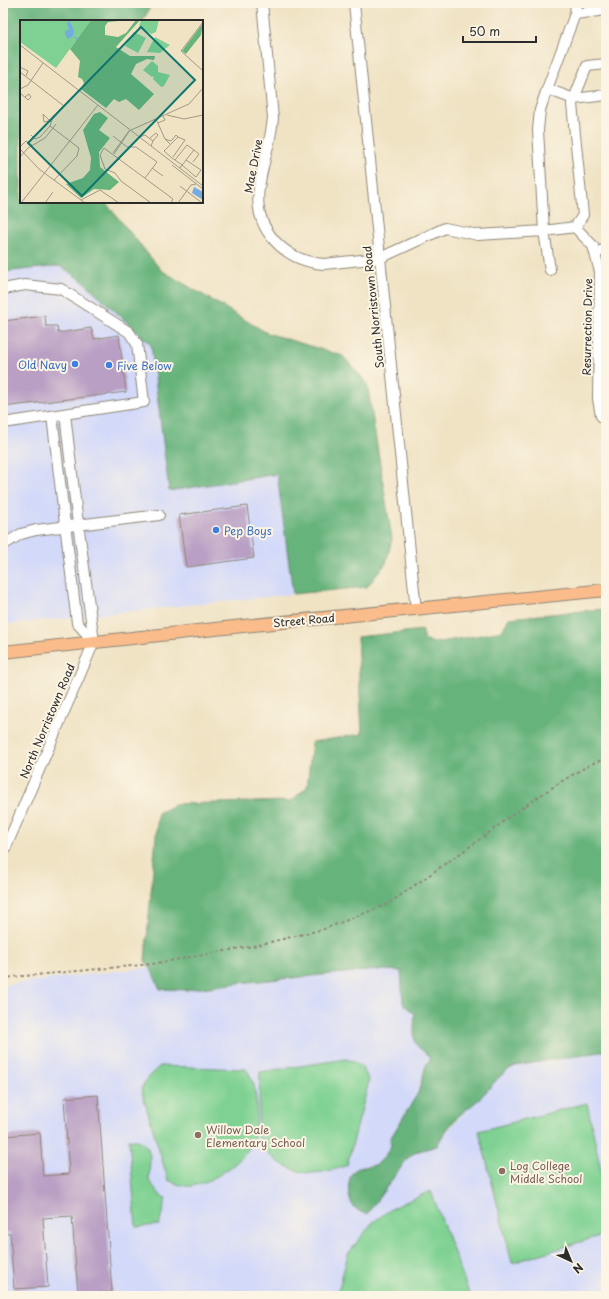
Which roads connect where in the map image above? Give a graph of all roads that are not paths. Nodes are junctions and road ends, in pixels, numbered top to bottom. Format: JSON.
{"nodes":[{"id":1,"x":262,"y":3,"type":"edge"},
{"id":2,"x":354,"y":3,"type":"edge"},
{"id":3,"x":576,"y":3,"type":"edge"},
{"id":4,"x":606,"y":10,"type":"edge"},
{"id":5,"x":575,"y":14,"type":"junction"},
{"id":6,"x":606,"y":64,"type":"edge"},
{"id":7,"x":547,"y":89,"type":"junction"},
{"id":8,"x":606,"y":95,"type":"edge"},
{"id":9,"x":574,"y":99,"type":"junction"},
{"id":10,"x":575,"y":227,"type":"junction"},
{"id":11,"x":544,"y":230,"type":"junction"},
{"id":12,"x":606,"y":249,"type":"edge"},
{"id":13,"x":595,"y":253,"type":"junction"},
{"id":14,"x":380,"y":258,"type":"junction"},
{"id":15,"x":550,"y":270,"type":"dead end"},
{"id":16,"x":3,"y":289,"type":"edge"},
{"id":17,"x":66,"y":414,"type":"junction"},
{"id":18,"x":52,"y":416,"type":"junction"},
{"id":19,"x":606,"y":420,"type":"edge"},
{"id":20,"x":3,"y":423,"type":"edge"},
{"id":21,"x":159,"y":515,"type":"dead end"},
{"id":22,"x":78,"y":526,"type":"junction"},
{"id":23,"x":66,"y":527,"type":"junction"},
{"id":24,"x":3,"y":545,"type":"edge"},
{"id":25,"x":606,"y":590,"type":"edge"},
{"id":26,"x":416,"y":610,"type":"junction"},
{"id":27,"x":94,"y":642,"type":"junction"},
{"id":28,"x":3,"y":652,"type":"edge"},
{"id":29,"x":3,"y":854,"type":"edge"}],
"edges":[{"from":1,"to":14,"type":"street","name":"Mae Drive"},
{"from":2,"to":14,"type":"street","name":"South Norristown Road"},
{"from":3,"to":5,"type":"street"},
{"from":4,"to":5,"type":"street"},
{"from":5,"to":7,"type":"street"},
{"from":6,"to":9,"type":"street"},
{"from":7,"to":9,"type":"street"},
{"from":7,"to":11,"type":"street"},
{"from":8,"to":9,"type":"street"},
{"from":9,"to":10,"type":"street"},
{"from":10,"to":11,"type":"street"},
{"from":10,"to":13,"type":"street","name":"Resurrection Drive"},
{"from":11,"to":14,"type":"street"},
{"from":11,"to":15,"type":"street"},
{"from":12,"to":13,"type":"street"},
{"from":13,"to":19,"type":"street","name":"Resurrection Drive"},
{"from":14,"to":26,"type":"street","name":"South Norristown Road"},
{"from":16,"to":17,"type":"street"},
{"from":17,"to":18,"type":"street"},
{"from":17,"to":22,"type":"street"},
{"from":18,"to":20,"type":"street"},
{"from":18,"to":23,"type":"street"},
{"from":21,"to":22,"type":"street"},
{"from":22,"to":23,"type":"street"},
{"from":22,"to":27,"type":"street"},
{"from":23,"to":24,"type":"street"},
{"from":23,"to":27,"type":"street"},
{"from":25,"to":26,"type":"main road","name":"Street Road"},
{"from":26,"to":27,"type":"main road","name":"Street Road"},
{"from":27,"to":28,"type":"main road","name":"Street Road"},
{"from":27,"to":29,"type":"street","name":"North Norristown Road"}]}
